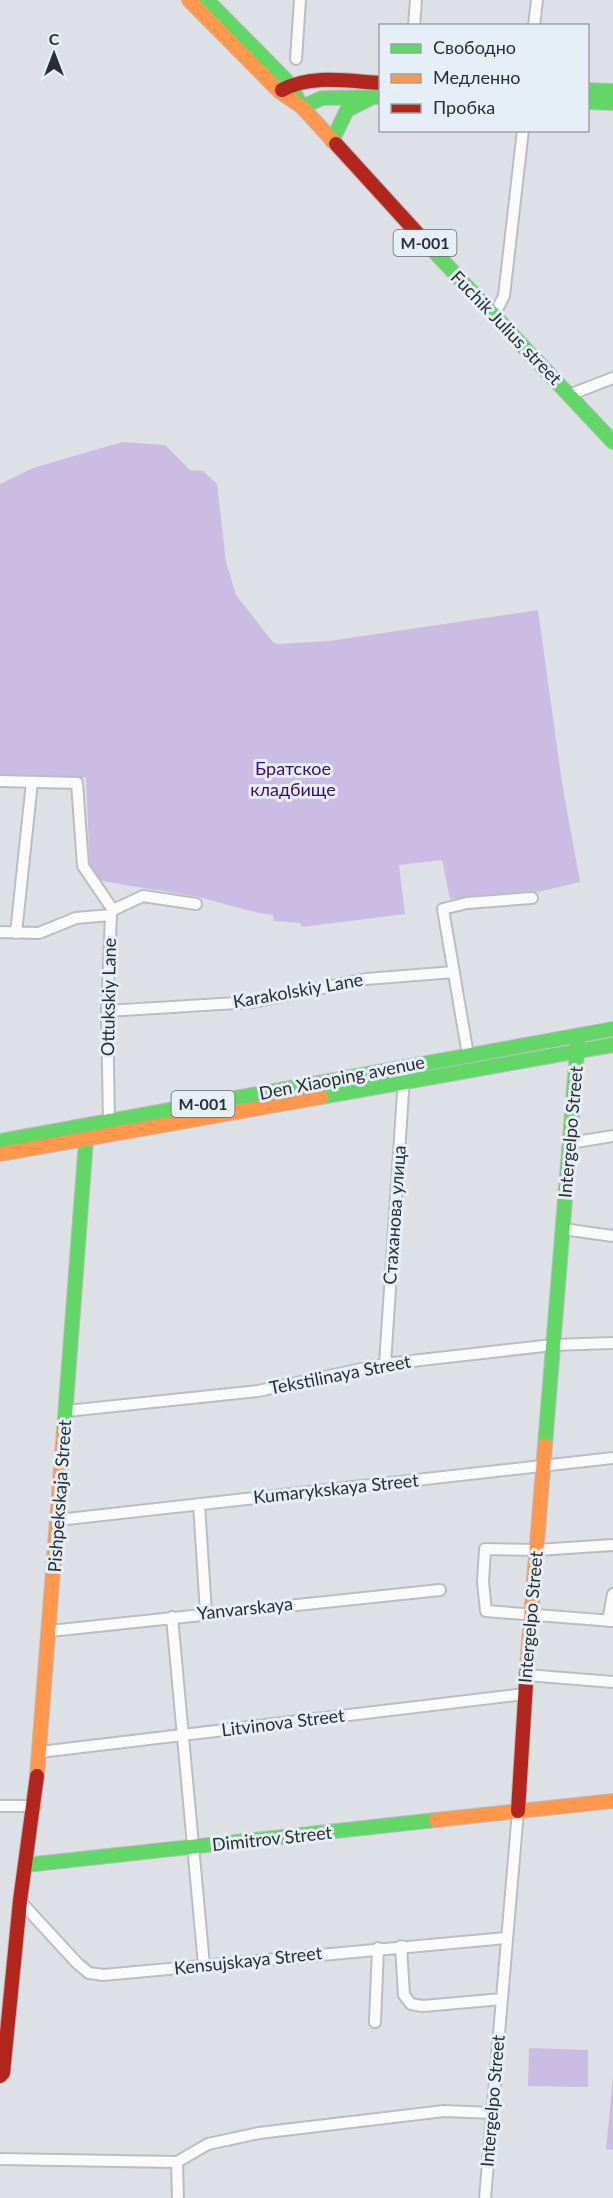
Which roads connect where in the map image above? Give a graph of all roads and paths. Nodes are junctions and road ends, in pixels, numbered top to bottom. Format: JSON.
{"nodes":[{"id":1,"x":189,"y":0,"type":"edge"},
{"id":2,"x":207,"y":0,"type":"edge"},
{"id":3,"x":300,"y":0,"type":"edge"},
{"id":4,"x":416,"y":0,"type":"edge"},
{"id":5,"x":537,"y":0,"type":"edge"},
{"id":6,"x":414,"y":24,"type":"edge"},
{"id":7,"x":534,"y":24,"type":"edge"},
{"id":8,"x":296,"y":59,"type":"dead end"},
{"id":9,"x":379,"y":83,"type":"edge"},
{"id":10,"x":285,"y":88,"type":"junction"},
{"id":11,"x":589,"y":90,"type":"edge"},
{"id":12,"x":613,"y":91,"type":"edge"},
{"id":13,"x":377,"y":97,"type":"edge"},
{"id":14,"x":589,"y":102,"type":"edge"},
{"id":15,"x":613,"y":103,"type":"edge"},
{"id":16,"x":302,"y":107,"type":"junction"},
{"id":17,"x":523,"y":132,"type":"edge"},
{"id":18,"x":332,"y":141,"type":"junction"},
{"id":19,"x":493,"y":317,"type":"junction"},
{"id":20,"x":613,"y":378,"type":"edge"},
{"id":21,"x":569,"y":395,"type":"junction"},
{"id":22,"x":613,"y":442,"type":"edge"},
{"id":23,"x":0,"y":781,"type":"edge"},
{"id":24,"x":32,"y":782,"type":"junction"},
{"id":25,"x":532,"y":897,"type":"dead end"},
{"id":26,"x":196,"y":904,"type":"dead end"},
{"id":27,"x":112,"y":912,"type":"junction"},
{"id":28,"x":0,"y":932,"type":"edge"},
{"id":29,"x":16,"y":933,"type":"junction"},
{"id":30,"x":454,"y":972,"type":"junction"},
{"id":31,"x":107,"y":1011,"type":"junction"},
{"id":32,"x":613,"y":1029,"type":"edge"},
{"id":33,"x":578,"y":1035,"type":"junction"},
{"id":34,"x":613,"y":1045,"type":"edge"},
{"id":35,"x":577,"y":1052,"type":"junction"},
{"id":36,"x":468,"y":1055,"type":"junction"},
{"id":37,"x":405,"y":1065,"type":"junction"},
{"id":38,"x":404,"y":1081,"type":"junction"},
{"id":39,"x":109,"y":1122,"type":"junction"},
{"id":40,"x":87,"y":1132,"type":"junction"},
{"id":41,"x":613,"y":1136,"type":"edge"},
{"id":42,"x":0,"y":1141,"type":"edge"},
{"id":43,"x":570,"y":1143,"type":"junction"},
{"id":44,"x":0,"y":1154,"type":"edge"},
{"id":45,"x":562,"y":1229,"type":"junction"},
{"id":46,"x":613,"y":1236,"type":"edge"},
{"id":47,"x":613,"y":1343,"type":"edge"},
{"id":48,"x":553,"y":1345,"type":"junction"},
{"id":49,"x":385,"y":1364,"type":"junction"},
{"id":50,"x":67,"y":1411,"type":"junction"},
{"id":51,"x":613,"y":1458,"type":"edge"},
{"id":52,"x":543,"y":1465,"type":"junction"},
{"id":53,"x":199,"y":1504,"type":"junction"},
{"id":54,"x":58,"y":1520,"type":"junction"},
{"id":55,"x":613,"y":1545,"type":"edge"},
{"id":56,"x":537,"y":1550,"type":"junction"},
{"id":57,"x":440,"y":1590,"type":"dead end"},
{"id":58,"x":613,"y":1594,"type":"edge"},
{"id":59,"x":206,"y":1613,"type":"junction"},
{"id":60,"x":532,"y":1615,"type":"junction"},
{"id":61,"x":172,"y":1617,"type":"junction"},
{"id":62,"x":611,"y":1621,"type":"edge"},
{"id":63,"x":50,"y":1631,"type":"junction"},
{"id":64,"x":527,"y":1675,"type":"junction"},
{"id":65,"x":613,"y":1682,"type":"edge"},
{"id":66,"x":525,"y":1694,"type":"junction"},
{"id":67,"x":183,"y":1735,"type":"junction"},
{"id":68,"x":40,"y":1752,"type":"junction"},
{"id":69,"x":613,"y":1801,"type":"edge"},
{"id":70,"x":0,"y":1806,"type":"edge"},
{"id":71,"x":36,"y":1806,"type":"junction"},
{"id":72,"x":518,"y":1811,"type":"junction"},
{"id":73,"x":194,"y":1848,"type":"junction"},
{"id":74,"x":26,"y":1865,"type":"junction"},
{"id":75,"x":20,"y":1901,"type":"junction"},
{"id":76,"x":506,"y":1938,"type":"junction"},
{"id":77,"x":401,"y":1946,"type":"junction"},
{"id":78,"x":378,"y":1948,"type":"junction"},
{"id":79,"x":204,"y":1965,"type":"junction"},
{"id":80,"x":502,"y":1999,"type":"junction"},
{"id":81,"x":375,"y":2022,"type":"dead end"},
{"id":82,"x":0,"y":2076,"type":"edge"},
{"id":83,"x":492,"y":2113,"type":"junction"},
{"id":84,"x":0,"y":2159,"type":"edge"},
{"id":85,"x":177,"y":2162,"type":"junction"},
{"id":86,"x":178,"y":2198,"type":"edge"},
{"id":87,"x":485,"y":2198,"type":"edge"}],
"edges":[{"from":1,"to":10,"type":"main road","name":"Fuchik Julius street"},
{"from":2,"to":10,"type":"main road","name":"Fuchik Julius street"},
{"from":3,"to":8,"type":"street"},
{"from":4,"to":6,"type":"street"},
{"from":5,"to":7,"type":"street"},
{"from":9,"to":10,"type":"main road"},
{"from":10,"to":16,"type":"main road","name":"Fuchik Julius street"},
{"from":11,"to":12,"type":"main road"},
{"from":13,"to":16,"type":"main road"},
{"from":13,"to":18,"type":"main road"},
{"from":14,"to":15,"type":"main road"},
{"from":16,"to":18,"type":"main road","name":"Fuchik Julius street","number":"М-001"},
{"from":17,"to":19,"type":"street"},
{"from":18,"to":19,"type":"main road","name":"Fuchik Julius street","number":"М-001"},
{"from":19,"to":21,"type":"main road","name":"Fuchik Julius street","number":"М-001"},
{"from":20,"to":21,"type":"street"},
{"from":21,"to":22,"type":"main road","name":"Fuchik Julius street","number":"М-001"},
{"from":23,"to":24,"type":"street"},
{"from":24,"to":27,"type":"street"},
{"from":24,"to":29,"type":"street"},
{"from":25,"to":30,"type":"street"},
{"from":26,"to":27,"type":"street"},
{"from":27,"to":29,"type":"street","name":"Ottukskiy Lane"},
{"from":27,"to":31,"type":"street","name":"Ottukskiy Lane"},
{"from":28,"to":29,"type":"street","name":"Ottukskiy Lane"},
{"from":30,"to":31,"type":"street","name":"Karakolskiy Lane"},
{"from":30,"to":36,"type":"street"},
{"from":31,"to":39,"type":"street","name":"Ottukskiy Lane"},
{"from":32,"to":33,"type":"main road","name":"Den Xiaoping avenue","number":"M-001"},
{"from":33,"to":35,"type":"main road","name":"Intergelpo Street"},
{"from":33,"to":36,"type":"main road","name":"Den Xiaoping avenue","number":"M-001"},
{"from":34,"to":35,"type":"main road","name":"Den Xiaoping avenue","number":"M-001"},
{"from":35,"to":38,"type":"main road","name":"Den Xiaoping avenue","number":"M-001"},
{"from":35,"to":43,"type":"main road","name":"Intergelpo Street"},
{"from":36,"to":37,"type":"main road","name":"Den Xiaoping avenue","number":"M-001"},
{"from":37,"to":38,"type":"street","name":"Стаханова улица"},
{"from":37,"to":39,"type":"main road","name":"Den Xiaoping avenue","number":"M-001"},
{"from":38,"to":40,"type":"main road","name":"Den Xiaoping avenue","number":"M-001"},
{"from":38,"to":49,"type":"street","name":"Стаханова улица"},
{"from":39,"to":40,"type":"main road","name":"Den Xiaoping avenue","number":"M-001"},
{"from":40,"to":42,"type":"main road","name":"Den Xiaoping avenue","number":"M-001"},
{"from":40,"to":44,"type":"main road","name":"Den Xiaoping avenue","number":"M-001"},
{"from":40,"to":50,"type":"main road","name":"Pishpekskaja Street"},
{"from":41,"to":43,"type":"street"},
{"from":43,"to":45,"type":"main road","name":"Intergelpo Street"},
{"from":45,"to":46,"type":"street"},
{"from":45,"to":48,"type":"main road","name":"Intergelpo Street"},
{"from":47,"to":48,"type":"street","name":"Tekstilinaya Street"},
{"from":48,"to":49,"type":"street","name":"Tekstilinaya Street"},
{"from":48,"to":52,"type":"main road","name":"Intergelpo Street"},
{"from":49,"to":50,"type":"street","name":"Tekstilinaya Street"},
{"from":50,"to":54,"type":"main road","name":"Pishpekskaja Street"},
{"from":51,"to":52,"type":"street","name":"Kumarykskaya Street"},
{"from":52,"to":53,"type":"street","name":"Kumarykskaya Street"},
{"from":52,"to":56,"type":"main road","name":"Intergelpo Street"},
{"from":53,"to":54,"type":"street","name":"Kumarykskaya Street"},
{"from":53,"to":59,"type":"street"},
{"from":54,"to":63,"type":"main road","name":"Pishpekskaja Street"},
{"from":55,"to":56,"type":"street"},
{"from":56,"to":60,"type":"main road","name":"Intergelpo Street"},
{"from":56,"to":60,"type":"street"},
{"from":57,"to":59,"type":"street","name":"Yanvarskaya"},
{"from":58,"to":62,"type":"street"},
{"from":59,"to":61,"type":"street","name":"Yanvarskaya"},
{"from":60,"to":62,"type":"street"},
{"from":60,"to":64,"type":"main road","name":"Intergelpo Street"},
{"from":61,"to":63,"type":"street","name":"Yanvarskaya"},
{"from":61,"to":67,"type":"street"},
{"from":63,"to":68,"type":"main road","name":"Pishpekskaja Street"},
{"from":64,"to":65,"type":"street"},
{"from":64,"to":66,"type":"main road","name":"Intergelpo Street"},
{"from":66,"to":67,"type":"street","name":"Litvinova Street"},
{"from":66,"to":72,"type":"main road","name":"Intergelpo Street"},
{"from":67,"to":68,"type":"street","name":"Litvinova Street"},
{"from":67,"to":73,"type":"street"},
{"from":68,"to":71,"type":"main road","name":"Pishpekskaja Street"},
{"from":69,"to":72,"type":"main road","name":"Dimitrov Street"},
{"from":70,"to":71,"type":"street"},
{"from":71,"to":74,"type":"main road","name":"Pishpekskaja Street"},
{"from":72,"to":73,"type":"main road","name":"Dimitrov Street"},
{"from":72,"to":76,"type":"street","name":"Intergelpo Street"},
{"from":73,"to":74,"type":"main road","name":"Dimitrov Street"},
{"from":73,"to":79,"type":"street"},
{"from":74,"to":75,"type":"main road","name":"Pishpekskaja Street"},
{"from":75,"to":79,"type":"street","name":"Kensujskaya Street"},
{"from":75,"to":82,"type":"main road","name":"Pishpekskaja Street"},
{"from":76,"to":77,"type":"street","name":"Kensujskaya Street"},
{"from":76,"to":80,"type":"street","name":"Intergelpo Street"},
{"from":77,"to":78,"type":"street","name":"Kensujskaya Street"},
{"from":77,"to":80,"type":"street"},
{"from":78,"to":79,"type":"street","name":"Kensujskaya Street"},
{"from":78,"to":81,"type":"street"},
{"from":80,"to":83,"type":"street","name":"Intergelpo Street"},
{"from":83,"to":85,"type":"street"},
{"from":83,"to":87,"type":"street","name":"Intergelpo Street"},
{"from":84,"to":85,"type":"street"},
{"from":85,"to":86,"type":"street"}]}
